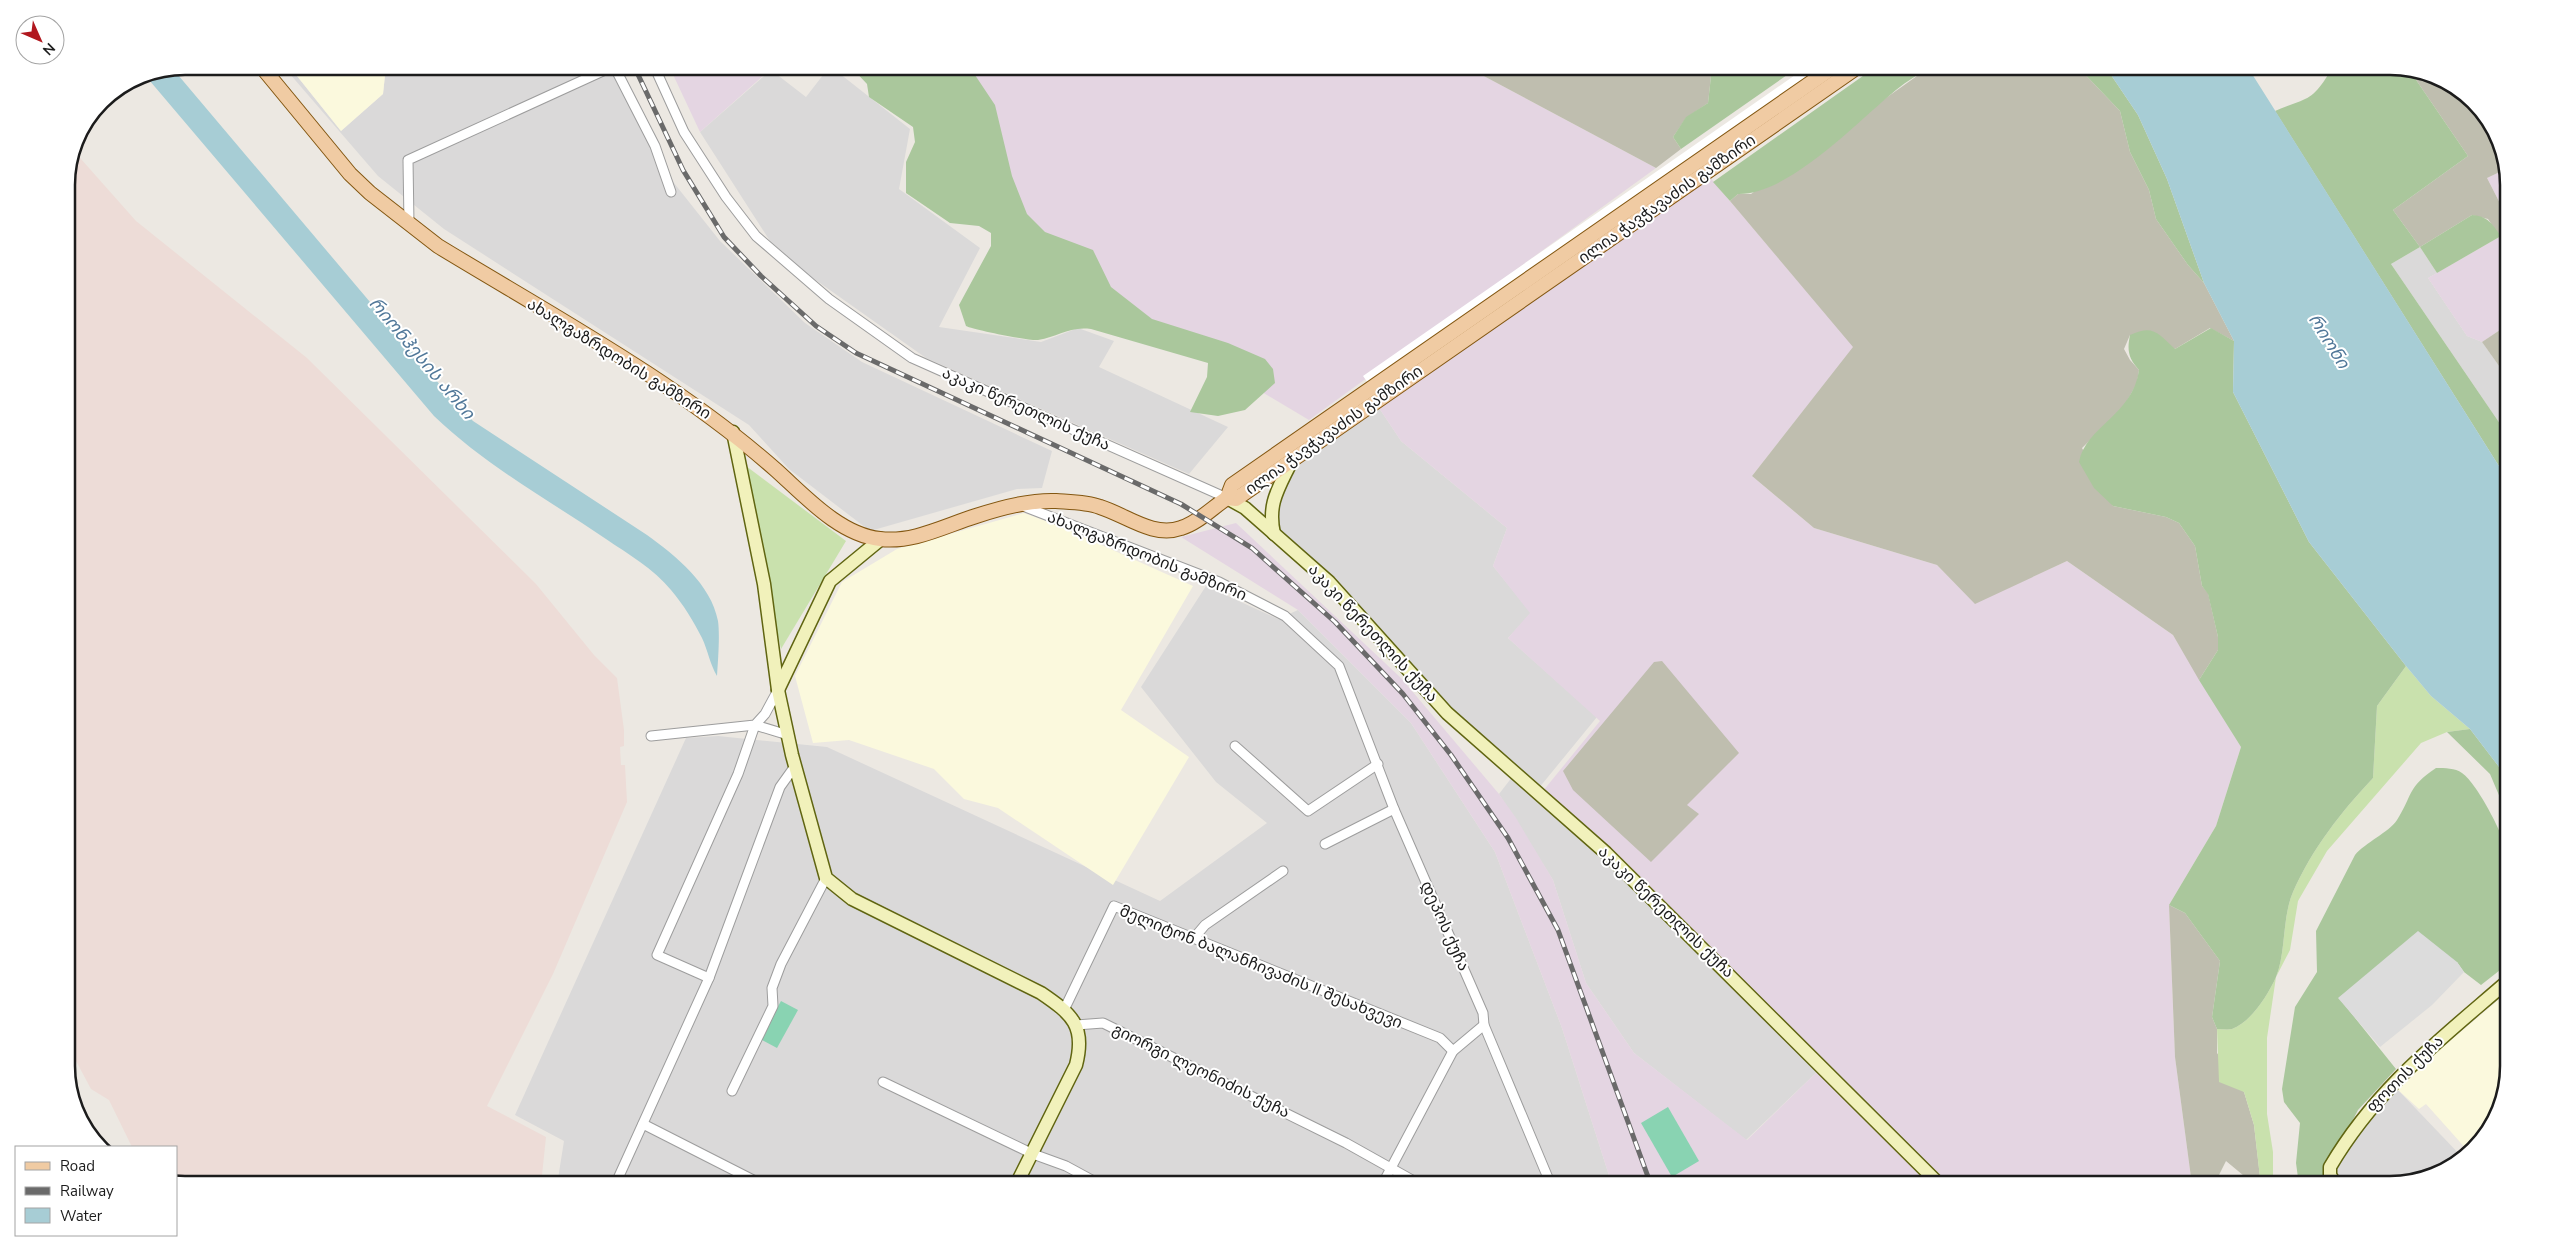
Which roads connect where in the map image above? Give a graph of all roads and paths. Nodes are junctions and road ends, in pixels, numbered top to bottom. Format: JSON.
{"nodes":[{"id":1,"x":268,"y":75,"type":"edge"},
{"id":2,"x":594,"y":75,"type":"edge"},
{"id":3,"x":619,"y":75,"type":"edge"},
{"id":4,"x":658,"y":75,"type":"edge"},
{"id":5,"x":1822,"y":75,"type":"edge"},
{"id":6,"x":1846,"y":75,"type":"edge"},
{"id":7,"x":671,"y":192,"type":"dead end"},
{"id":8,"x":409,"y":224,"type":"junction"},
{"id":9,"x":1372,"y":394,"type":"junction"},
{"id":10,"x":733,"y":432,"type":"junction"},
{"id":11,"x":1292,"y":460,"type":"junction"},
{"id":12,"x":1226,"y":498,"type":"junction"},
{"id":13,"x":1023,"y":506,"type":"junction"},
{"id":14,"x":1274,"y":534,"type":"junction"},
{"id":15,"x":881,"y":539,"type":"junction"},
{"id":16,"x":1339,"y":666,"type":"joint"},
{"id":17,"x":778,"y":690,"type":"junction"},
{"id":18,"x":755,"y":725,"type":"junction"},
{"id":19,"x":788,"y":735,"type":"junction"},
{"id":20,"x":651,"y":736,"type":"dead end"},
{"id":21,"x":1235,"y":746,"type":"dead end"},
{"id":22,"x":1378,"y":764,"type":"junction"},
{"id":23,"x":796,"y":766,"type":"junction"},
{"id":24,"x":1394,"y":809,"type":"junction"},
{"id":25,"x":1325,"y":844,"type":"dead end"},
{"id":26,"x":1283,"y":871,"type":"dead end"},
{"id":27,"x":826,"y":878,"type":"junction"},
{"id":28,"x":1194,"y":938,"type":"junction"},
{"id":29,"x":709,"y":978,"type":"junction"},
{"id":30,"x":2500,"y":988,"type":"edge"},
{"id":31,"x":1064,"y":1010,"type":"junction"},
{"id":32,"x":1076,"y":1024,"type":"junction"},
{"id":33,"x":1484,"y":1025,"type":"junction"},
{"id":34,"x":1453,"y":1050,"type":"junction"},
{"id":35,"x":883,"y":1082,"type":"dead end"},
{"id":36,"x":732,"y":1091,"type":"dead end"},
{"id":37,"x":643,"y":1124,"type":"junction"},
{"id":38,"x":1033,"y":1154,"type":"junction"},
{"id":39,"x":1390,"y":1168,"type":"junction"},
{"id":40,"x":619,"y":1176,"type":"edge"},
{"id":41,"x":745,"y":1176,"type":"edge"},
{"id":42,"x":1021,"y":1176,"type":"edge"},
{"id":43,"x":1084,"y":1176,"type":"edge"},
{"id":44,"x":1386,"y":1176,"type":"edge"},
{"id":45,"x":1405,"y":1176,"type":"edge"},
{"id":46,"x":1547,"y":1176,"type":"edge"},
{"id":47,"x":1931,"y":1176,"type":"edge"},
{"id":48,"x":2331,"y":1176,"type":"edge"}],
"edges":[{"from":1,"to":8,"type":"main road","name":"ახალგაზრდობის გამზირი"},
{"from":2,"to":8,"type":"street"},
{"from":3,"to":7,"type":"street"},
{"from":4,"to":12,"type":"street","name":"აკაკი წერეთლის ქუჩა"},
{"from":5,"to":9,"type":"main road","name":"ილია ჭავჭავაძის გამზირი"},
{"from":6,"to":9,"type":"main road","name":"ილია ჭავჭავაძის გამზირი"},
{"from":8,"to":10,"type":"main road","name":"ახალგაზრდობის გამზირი"},
{"from":9,"to":11,"type":"main road","name":"ილია ჭავჭავაძის გამზირი"},
{"from":9,"to":12,"type":"main road","name":"ილია ჭავჭავაძის გამზირი"},
{"from":10,"to":15,"type":"main road","name":"ახალგაზრდობის გამზირი"},
{"from":10,"to":17,"type":"street"},
{"from":11,"to":12,"type":"main road","name":"ილია ჭავჭავაძის გამზირი"},
{"from":11,"to":14,"type":"street"},
{"from":12,"to":13,"type":"main road","name":"ახალგაზრდობის გამზირი"},
{"from":12,"to":14,"type":"street","name":"აკაკი წერეთლის ქუჩა"},
{"from":13,"to":15,"type":"main road","name":"ახალგაზრდობის გამზირი"},
{"from":13,"to":16,"type":"street","name":"ახალგაზრდობის გამზირი"},
{"from":14,"to":47,"type":"street","name":"აკაკი წერეთლის ქუჩა"},
{"from":15,"to":17,"type":"street"},
{"from":16,"to":22,"type":"street","name":"დეპოს ქუჩა"},
{"from":17,"to":18,"type":"street"},
{"from":17,"to":19,"type":"street"},
{"from":18,"to":19,"type":"street"},
{"from":18,"to":20,"type":"street"},
{"from":18,"to":29,"type":"street"},
{"from":19,"to":23,"type":"street"},
{"from":21,"to":22,"type":"street"},
{"from":22,"to":24,"type":"street","name":"დეპოს ქუჩა"},
{"from":23,"to":27,"type":"street"},
{"from":23,"to":29,"type":"street"},
{"from":24,"to":25,"type":"street"},
{"from":24,"to":33,"type":"street","name":"დეპოს ქუჩა"},
{"from":26,"to":28,"type":"street"},
{"from":27,"to":31,"type":"street"},
{"from":27,"to":36,"type":"street"},
{"from":28,"to":31,"type":"street","name":"მელიტონ ბალანჩივაძის II შესახვევი"},
{"from":28,"to":34,"type":"street","name":"მელიტონ ბალანჩივაძის II შესახვევი"},
{"from":29,"to":37,"type":"street"},
{"from":30,"to":48,"type":"street","name":"ფოთის ქუჩა"},
{"from":31,"to":32,"type":"street"},
{"from":32,"to":38,"type":"street"},
{"from":32,"to":39,"type":"street","name":"გიორგი ლეონიძის ქუჩა"},
{"from":33,"to":34,"type":"street"},
{"from":33,"to":46,"type":"street","name":"დეპოს ქუჩა"},
{"from":34,"to":39,"type":"street"},
{"from":35,"to":38,"type":"street"},
{"from":37,"to":40,"type":"street"},
{"from":37,"to":41,"type":"street"},
{"from":38,"to":42,"type":"street"},
{"from":38,"to":43,"type":"street"},
{"from":39,"to":44,"type":"street"},
{"from":39,"to":45,"type":"street","name":"გიორგი ლეონიძის ქუჩა"}]}
